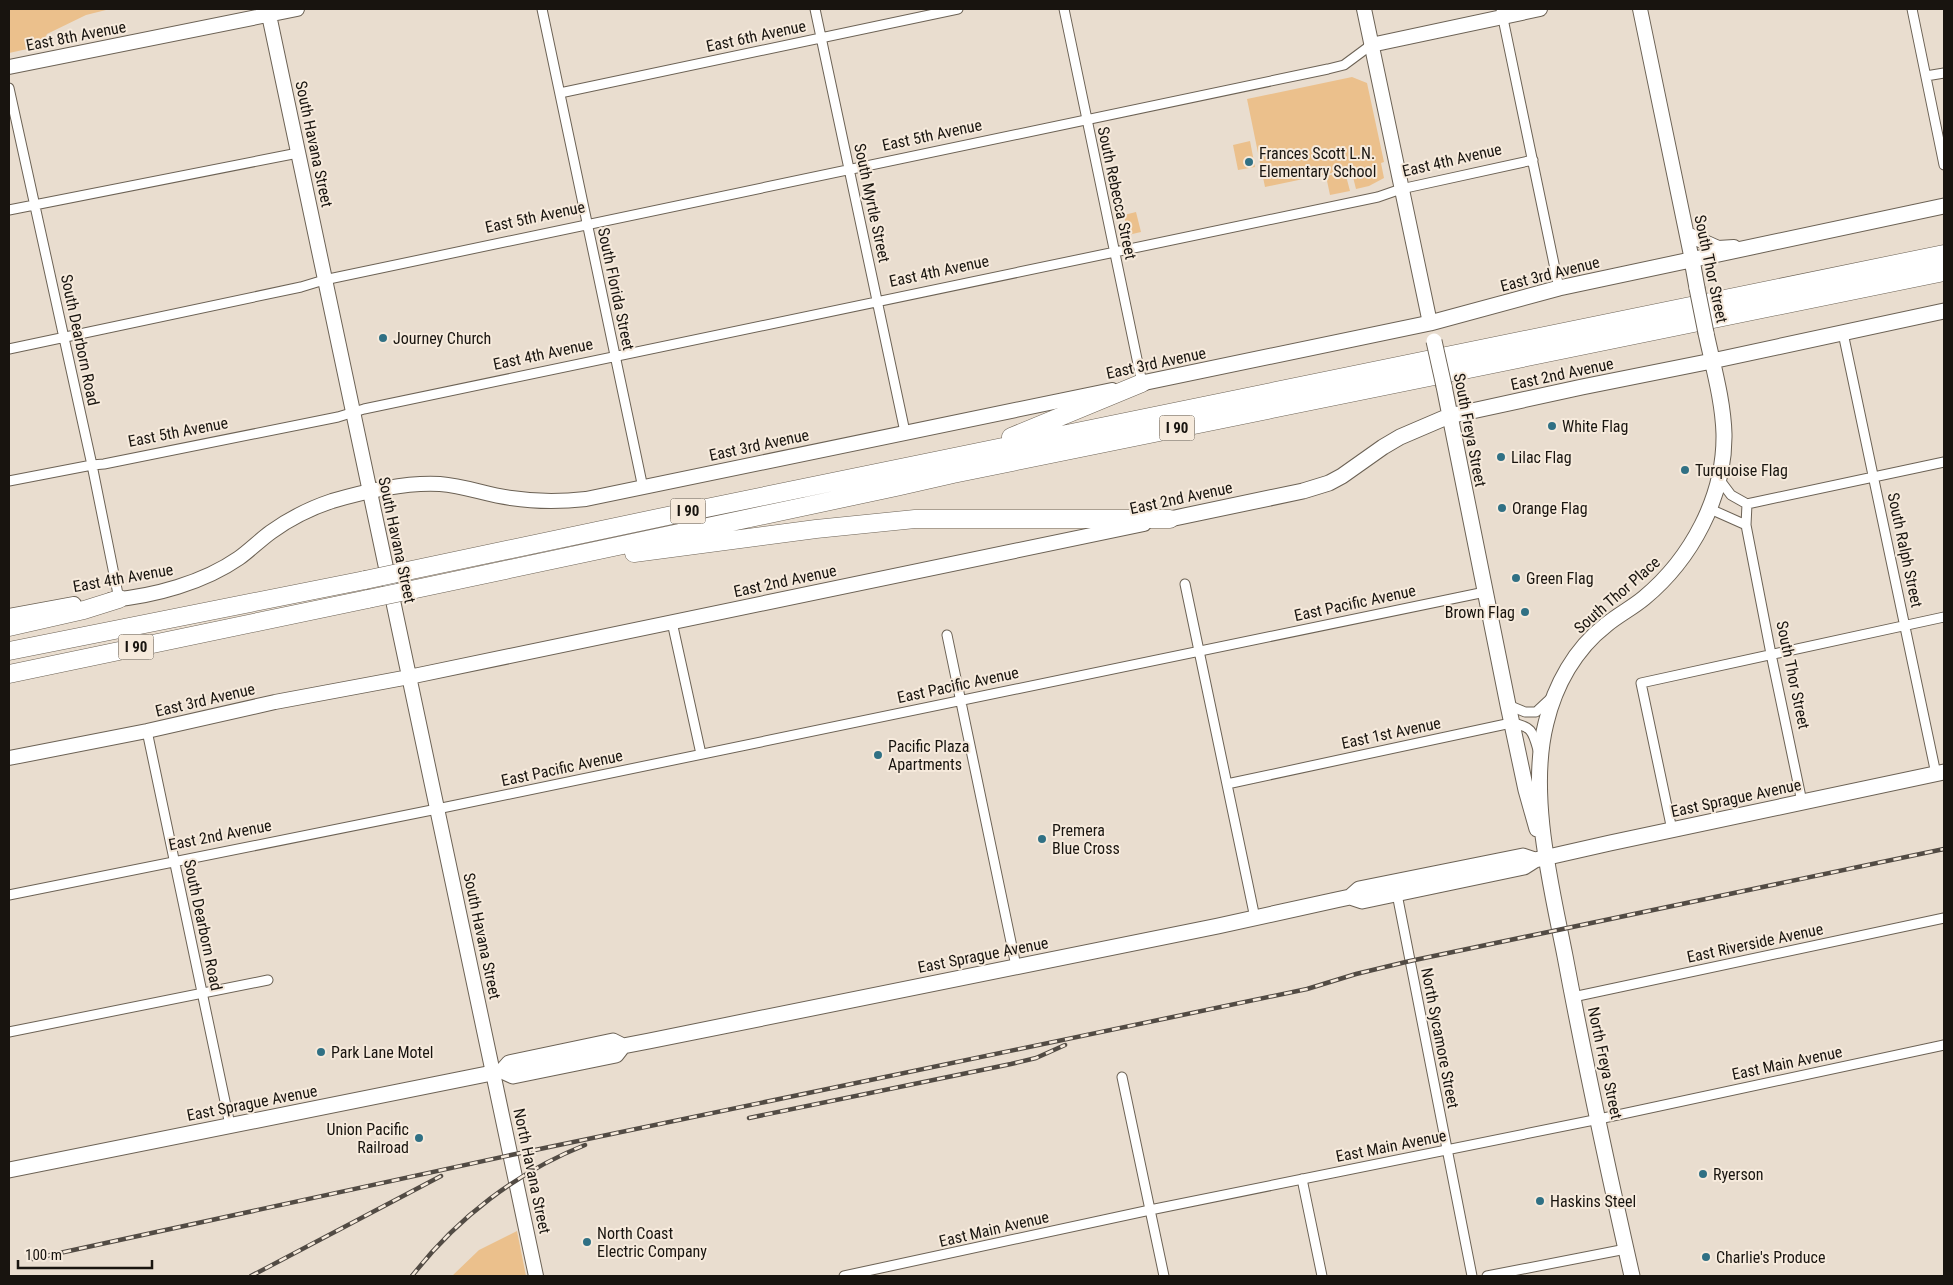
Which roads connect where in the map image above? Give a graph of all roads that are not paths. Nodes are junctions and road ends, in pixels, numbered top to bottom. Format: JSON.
{"nodes":[{"id":1,"x":297,"y":9,"type":"edge"},
{"id":2,"x":542,"y":9,"type":"edge"},
{"id":3,"x":815,"y":9,"type":"edge"},
{"id":4,"x":958,"y":9,"type":"edge"},
{"id":5,"x":1064,"y":9,"type":"edge"},
{"id":6,"x":1364,"y":9,"type":"edge"},
{"id":7,"x":1540,"y":9,"type":"edge"},
{"id":8,"x":1640,"y":9,"type":"edge"},
{"id":9,"x":1912,"y":9,"type":"edge"},
{"id":10,"x":1502,"y":13,"type":"edge"},
{"id":11,"x":269,"y":15,"type":"junction"},
{"id":12,"x":821,"y":37,"type":"junction"},
{"id":13,"x":1372,"y":45,"type":"junction"},
{"id":14,"x":9,"y":67,"type":"edge"},
{"id":15,"x":1944,"y":73,"type":"edge"},
{"id":16,"x":1926,"y":76,"type":"junction"},
{"id":17,"x":9,"y":88,"type":"edge"},
{"id":18,"x":560,"y":93,"type":"junction"},
{"id":19,"x":1087,"y":120,"type":"junction"},
{"id":20,"x":298,"y":153,"type":"junction"},
{"id":21,"x":1533,"y":160,"type":"junction"},
{"id":22,"x":1944,"y":165,"type":"edge"},
{"id":23,"x":849,"y":170,"type":"junction"},
{"id":24,"x":1401,"y":189,"type":"junction"},
{"id":25,"x":35,"y":204,"type":"junction"},
{"id":26,"x":1944,"y":206,"type":"edge"},
{"id":27,"x":9,"y":210,"type":"edge"},
{"id":28,"x":587,"y":224,"type":"junction"},
{"id":29,"x":1686,"y":234,"type":"junction"},
{"id":30,"x":1750,"y":247,"type":"junction"},
{"id":31,"x":1114,"y":251,"type":"junction"},
{"id":32,"x":1944,"y":254,"type":"edge"},
{"id":33,"x":1692,"y":260,"type":"junction"},
{"id":34,"x":1944,"y":272,"type":"edge"},
{"id":35,"x":324,"y":280,"type":"junction"},
{"id":36,"x":1559,"y":288,"type":"junction"},
{"id":37,"x":877,"y":302,"type":"junction"},
{"id":38,"x":1944,"y":311,"type":"edge"},
{"id":39,"x":1430,"y":323,"type":"junction"},
{"id":40,"x":1843,"y":333,"type":"junction"},
{"id":41,"x":64,"y":338,"type":"junction"},
{"id":42,"x":9,"y":349,"type":"edge"},
{"id":43,"x":615,"y":357,"type":"junction"},
{"id":44,"x":1712,"y":361,"type":"junction"},
{"id":45,"x":1142,"y":384,"type":"junction"},
{"id":46,"x":352,"y":411,"type":"junction"},
{"id":47,"x":1449,"y":416,"type":"junction"},
{"id":48,"x":905,"y":432,"type":"junction"},
{"id":49,"x":970,"y":454,"type":"junction"},
{"id":50,"x":1944,"y":462,"type":"edge"},
{"id":51,"x":92,"y":465,"type":"junction"},
{"id":52,"x":1875,"y":477,"type":"junction"},
{"id":53,"x":1718,"y":479,"type":"junction"},
{"id":54,"x":9,"y":481,"type":"edge"},
{"id":55,"x":643,"y":488,"type":"junction"},
{"id":56,"x":370,"y":492,"type":"junction"},
{"id":57,"x":1747,"y":504,"type":"junction"},
{"id":58,"x":1710,"y":509,"type":"junction"},
{"id":59,"x":1170,"y":519,"type":"junction"},
{"id":60,"x":1746,"y":525,"type":"junction"},
{"id":61,"x":458,"y":580,"type":"junction"},
{"id":62,"x":1185,"y":584,"type":"dead end"},
{"id":63,"x":1485,"y":592,"type":"junction"},
{"id":64,"x":119,"y":599,"type":"junction"},
{"id":65,"x":9,"y":616,"type":"edge"},
{"id":66,"x":1944,"y":617,"type":"edge"},
{"id":67,"x":672,"y":622,"type":"junction"},
{"id":68,"x":1905,"y":625,"type":"junction"},
{"id":69,"x":9,"y":627,"type":"edge"},
{"id":70,"x":947,"y":635,"type":"dead end"},
{"id":71,"x":9,"y":651,"type":"edge"},
{"id":72,"x":1199,"y":651,"type":"junction"},
{"id":73,"x":1771,"y":654,"type":"junction"},
{"id":74,"x":9,"y":674,"type":"edge"},
{"id":75,"x":409,"y":677,"type":"junction"},
{"id":76,"x":1553,"y":696,"type":"junction"},
{"id":77,"x":961,"y":700,"type":"junction"},
{"id":78,"x":1508,"y":705,"type":"junction"},
{"id":79,"x":1511,"y":723,"type":"junction"},
{"id":80,"x":147,"y":731,"type":"junction"},
{"id":81,"x":701,"y":754,"type":"junction"},
{"id":82,"x":9,"y":758,"type":"edge"},
{"id":83,"x":1541,"y":758,"type":"junction"},
{"id":84,"x":1940,"y":773,"type":"edge"},
{"id":85,"x":1227,"y":784,"type":"junction"},
{"id":86,"x":1802,"y":802,"type":"junction"},
{"id":87,"x":437,"y":809,"type":"junction"},
{"id":88,"x":1672,"y":830,"type":"junction"},
{"id":89,"x":1540,"y":859,"type":"junction"},
{"id":90,"x":174,"y":862,"type":"junction"},
{"id":91,"x":1396,"y":894,"type":"junction"},
{"id":92,"x":9,"y":895,"type":"edge"},
{"id":93,"x":1350,"y":897,"type":"junction"},
{"id":94,"x":1255,"y":918,"type":"junction"},
{"id":95,"x":1944,"y":918,"type":"edge"},
{"id":96,"x":1016,"y":966,"type":"junction"},
{"id":97,"x":268,"y":980,"type":"dead end"},
{"id":98,"x":202,"y":994,"type":"junction"},
{"id":99,"x":1572,"y":997,"type":"junction"},
{"id":100,"x":9,"y":1032,"type":"edge"},
{"id":101,"x":1944,"y":1045,"type":"edge"},
{"id":102,"x":497,"y":1072,"type":"junction"},
{"id":103,"x":1122,"y":1077,"type":"dead end"},
{"id":104,"x":1599,"y":1119,"type":"junction"},
{"id":105,"x":230,"y":1125,"type":"junction"},
{"id":106,"x":1447,"y":1150,"type":"junction"},
{"id":107,"x":9,"y":1170,"type":"edge"},
{"id":108,"x":1302,"y":1179,"type":"junction"},
{"id":109,"x":1150,"y":1210,"type":"junction"},
{"id":110,"x":1626,"y":1249,"type":"junction"},
{"id":111,"x":536,"y":1276,"type":"edge"},
{"id":112,"x":844,"y":1276,"type":"edge"},
{"id":113,"x":1164,"y":1276,"type":"edge"},
{"id":114,"x":1322,"y":1276,"type":"edge"},
{"id":115,"x":1472,"y":1276,"type":"edge"},
{"id":116,"x":1487,"y":1276,"type":"edge"},
{"id":117,"x":1632,"y":1276,"type":"edge"}],
"edges":[{"from":1,"to":11,"type":"street","name":"East 8th Avenue"},
{"from":2,"to":18,"type":"street","name":"South Florida Street"},
{"from":3,"to":12,"type":"street","name":"South Myrtle Street"},
{"from":4,"to":12,"type":"street","name":"East 6th Avenue"},
{"from":5,"to":19,"type":"street","name":"South Rebecca Street"},
{"from":6,"to":13,"type":"street","name":"South Freya Street"},
{"from":7,"to":10,"type":"street","name":"East 5th Avenue"},
{"from":8,"to":29,"type":"street","name":"South Thor Street"},
{"from":9,"to":16,"type":"street"},
{"from":10,"to":13,"type":"street","name":"East 5th Avenue"},
{"from":10,"to":21,"type":"street"},
{"from":11,"to":14,"type":"street","name":"East 8th Avenue"},
{"from":11,"to":20,"type":"street","name":"South Havana Street"},
{"from":12,"to":18,"type":"street","name":"East 6th Avenue"},
{"from":12,"to":23,"type":"street","name":"South Myrtle Street"},
{"from":13,"to":19,"type":"street","name":"East 5th Avenue"},
{"from":13,"to":24,"type":"street","name":"South Freya Street"},
{"from":15,"to":16,"type":"street"},
{"from":16,"to":22,"type":"street"},
{"from":17,"to":25,"type":"street","name":"South Dearborn Road"},
{"from":18,"to":28,"type":"street","name":"South Florida Street"},
{"from":19,"to":23,"type":"street","name":"East 5th Avenue"},
{"from":19,"to":31,"type":"street","name":"South Rebecca Street"},
{"from":20,"to":25,"type":"street"},
{"from":20,"to":35,"type":"street","name":"South Havana Street"},
{"from":21,"to":24,"type":"street","name":"East 4th Avenue"},
{"from":21,"to":36,"type":"street"},
{"from":23,"to":28,"type":"street","name":"East 5th Avenue"},
{"from":23,"to":37,"type":"street","name":"South Myrtle Street"},
{"from":24,"to":31,"type":"street","name":"East 4th Avenue"},
{"from":24,"to":39,"type":"street","name":"South Freya Street"},
{"from":25,"to":27,"type":"street"},
{"from":25,"to":41,"type":"street","name":"South Dearborn Road"},
{"from":26,"to":30,"type":"main road","name":"East 3rd Avenue"},
{"from":28,"to":35,"type":"street","name":"East 5th Avenue"},
{"from":28,"to":43,"type":"street","name":"South Florida Street"},
{"from":29,"to":30,"type":"street"},
{"from":29,"to":33,"type":"street","name":"South Thor Street"},
{"from":30,"to":33,"type":"main road","name":"East 3rd Avenue"},
{"from":31,"to":37,"type":"street","name":"East 4th Avenue"},
{"from":31,"to":45,"type":"street","name":"South Rebecca Street"},
{"from":32,"to":49,"type":"highway","number":"I 90"},
{"from":33,"to":36,"type":"main road","name":"East 3rd Avenue"},
{"from":33,"to":44,"type":"main road","name":"South Thor Street","bridge":true},
{"from":34,"to":61,"type":"highway","number":"I 90"},
{"from":35,"to":41,"type":"street"},
{"from":35,"to":46,"type":"street","name":"South Havana Street"},
{"from":36,"to":39,"type":"main road","name":"East 3rd Avenue"},
{"from":37,"to":43,"type":"street","name":"East 4th Avenue"},
{"from":37,"to":48,"type":"street","name":"South Myrtle Street"},
{"from":38,"to":40,"type":"main road","name":"East 2nd Avenue"},
{"from":39,"to":45,"type":"main road","name":"East 3rd Avenue"},
{"from":39,"to":47,"type":"main road","name":"South Freya Street","bridge":true},
{"from":40,"to":44,"type":"main road","name":"East 2nd Avenue"},
{"from":40,"to":52,"type":"street","name":"South Ralph Street"},
{"from":41,"to":42,"type":"street"},
{"from":41,"to":51,"type":"street","name":"South Dearborn Road"},
{"from":43,"to":46,"type":"street","name":"East 4th Avenue"},
{"from":43,"to":55,"type":"street","name":"South Florida Street"},
{"from":44,"to":47,"type":"main road","name":"East 2nd Avenue"},
{"from":44,"to":53,"type":"main road","name":"South Thor Street"},
{"from":45,"to":48,"type":"street","name":"East 3rd Avenue"},
{"from":45,"to":49,"type":"highway"},
{"from":46,"to":51,"type":"street","name":"East 5th Avenue"},
{"from":46,"to":56,"type":"street","name":"South Havana Street"},
{"from":47,"to":59,"type":"main road","name":"East 2nd Avenue"},
{"from":47,"to":63,"type":"main road","name":"South Freya Street"},
{"from":48,"to":55,"type":"street","name":"East 3rd Avenue"},
{"from":49,"to":71,"type":"highway","number":"I 90","bridge":true},
{"from":50,"to":52,"type":"street"},
{"from":51,"to":54,"type":"street","name":"East 5th Avenue"},
{"from":51,"to":64,"type":"street","name":"South Dearborn Road"},
{"from":52,"to":57,"type":"street"},
{"from":52,"to":68,"type":"street","name":"South Ralph Street"},
{"from":53,"to":57,"type":"street"},
{"from":53,"to":58,"type":"main road","name":"South Thor Place"},
{"from":55,"to":56,"type":"street","name":"East 3rd Avenue"},
{"from":56,"to":64,"type":"street","name":"East 4th Avenue"},
{"from":56,"to":75,"type":"street","name":"South Havana Street"},
{"from":57,"to":60,"type":"street","name":"South Thor Street"},
{"from":58,"to":60,"type":"street"},
{"from":58,"to":76,"type":"main road","name":"South Thor Place"},
{"from":59,"to":61,"type":"highway"},
{"from":59,"to":67,"type":"street","name":"East 2nd Avenue"},
{"from":60,"to":73,"type":"street","name":"South Thor Street"},
{"from":61,"to":74,"type":"highway","number":"I 90","bridge":true},
{"from":62,"to":72,"type":"street"},
{"from":63,"to":72,"type":"street","name":"East Pacific Avenue"},
{"from":63,"to":78,"type":"main road","name":"South Freya Street"},
{"from":64,"to":65,"type":"street","name":"East 4th Avenue"},
{"from":64,"to":69,"type":"highway"},
{"from":66,"to":68,"type":"street"},
{"from":67,"to":75,"type":"street","name":"East 2nd Avenue"},
{"from":67,"to":81,"type":"street"},
{"from":68,"to":73,"type":"street"},
{"from":68,"to":84,"type":"street","name":"South Ralph Street"},
{"from":70,"to":77,"type":"street"},
{"from":72,"to":77,"type":"street","name":"East Pacific Avenue"},
{"from":72,"to":85,"type":"street"},
{"from":73,"to":86,"type":"street","name":"South Thor Street"},
{"from":73,"to":88,"type":"street"},
{"from":75,"to":80,"type":"street","name":"East 3rd Avenue"},
{"from":75,"to":87,"type":"street","name":"South Havana Street"},
{"from":76,"to":78,"type":"street"},
{"from":76,"to":83,"type":"main road","name":"South Thor Place"},
{"from":77,"to":81,"type":"street","name":"East Pacific Avenue"},
{"from":77,"to":96,"type":"street"},
{"from":78,"to":79,"type":"main road","name":"South Freya Street"},
{"from":79,"to":83,"type":"street"},
{"from":79,"to":85,"type":"street","name":"East 1st Avenue"},
{"from":79,"to":89,"type":"main road","name":"South Freya Street"},
{"from":80,"to":82,"type":"street","name":"East 3rd Avenue"},
{"from":80,"to":90,"type":"street","name":"South Dearborn Road"},
{"from":81,"to":87,"type":"street","name":"East Pacific Avenue"},
{"from":83,"to":89,"type":"main road","name":"South Thor Place"},
{"from":84,"to":86,"type":"main road","name":"East Sprague Avenue"},
{"from":85,"to":94,"type":"street"},
{"from":86,"to":88,"type":"main road","name":"East Sprague Avenue"},
{"from":87,"to":90,"type":"street","name":"East 2nd Avenue"},
{"from":87,"to":102,"type":"street","name":"South Havana Street"},
{"from":88,"to":89,"type":"main road","name":"East Sprague Avenue"},
{"from":89,"to":91,"type":"main road","name":"East Sprague Avenue"},
{"from":89,"to":93,"type":"main road","name":"East Sprague Avenue"},
{"from":89,"to":99,"type":"main road","name":"North Freya Street"},
{"from":90,"to":92,"type":"street","name":"East 2nd Avenue"},
{"from":90,"to":98,"type":"street","name":"South Dearborn Road"},
{"from":91,"to":93,"type":"main road","name":"East Sprague Avenue"},
{"from":91,"to":106,"type":"street","name":"North Sycamore Street"},
{"from":93,"to":94,"type":"main road","name":"East Sprague Avenue"},
{"from":94,"to":96,"type":"main road","name":"East Sprague Avenue"},
{"from":95,"to":99,"type":"street","name":"East Riverside Avenue"},
{"from":96,"to":102,"type":"main road","name":"East Sprague Avenue"},
{"from":97,"to":98,"type":"street"},
{"from":98,"to":100,"type":"street"},
{"from":98,"to":105,"type":"street","name":"South Dearborn Road"},
{"from":99,"to":104,"type":"main road","name":"North Freya Street"},
{"from":101,"to":104,"type":"street","name":"East Main Avenue"},
{"from":102,"to":105,"type":"main road","name":"East Sprague Avenue"},
{"from":102,"to":111,"type":"street","name":"North Havana Street"},
{"from":103,"to":109,"type":"street"},
{"from":104,"to":106,"type":"street","name":"East Main Avenue"},
{"from":104,"to":110,"type":"main road","name":"North Freya Street"},
{"from":105,"to":107,"type":"main road","name":"East Sprague Avenue"},
{"from":106,"to":108,"type":"street","name":"East Main Avenue"},
{"from":106,"to":115,"type":"street","name":"North Sycamore Street"},
{"from":108,"to":109,"type":"street","name":"East Main Avenue"},
{"from":108,"to":114,"type":"street"},
{"from":109,"to":112,"type":"street","name":"East Main Avenue"},
{"from":109,"to":113,"type":"street"},
{"from":110,"to":116,"type":"street"},
{"from":110,"to":117,"type":"main road","name":"North Freya Street"}]}
